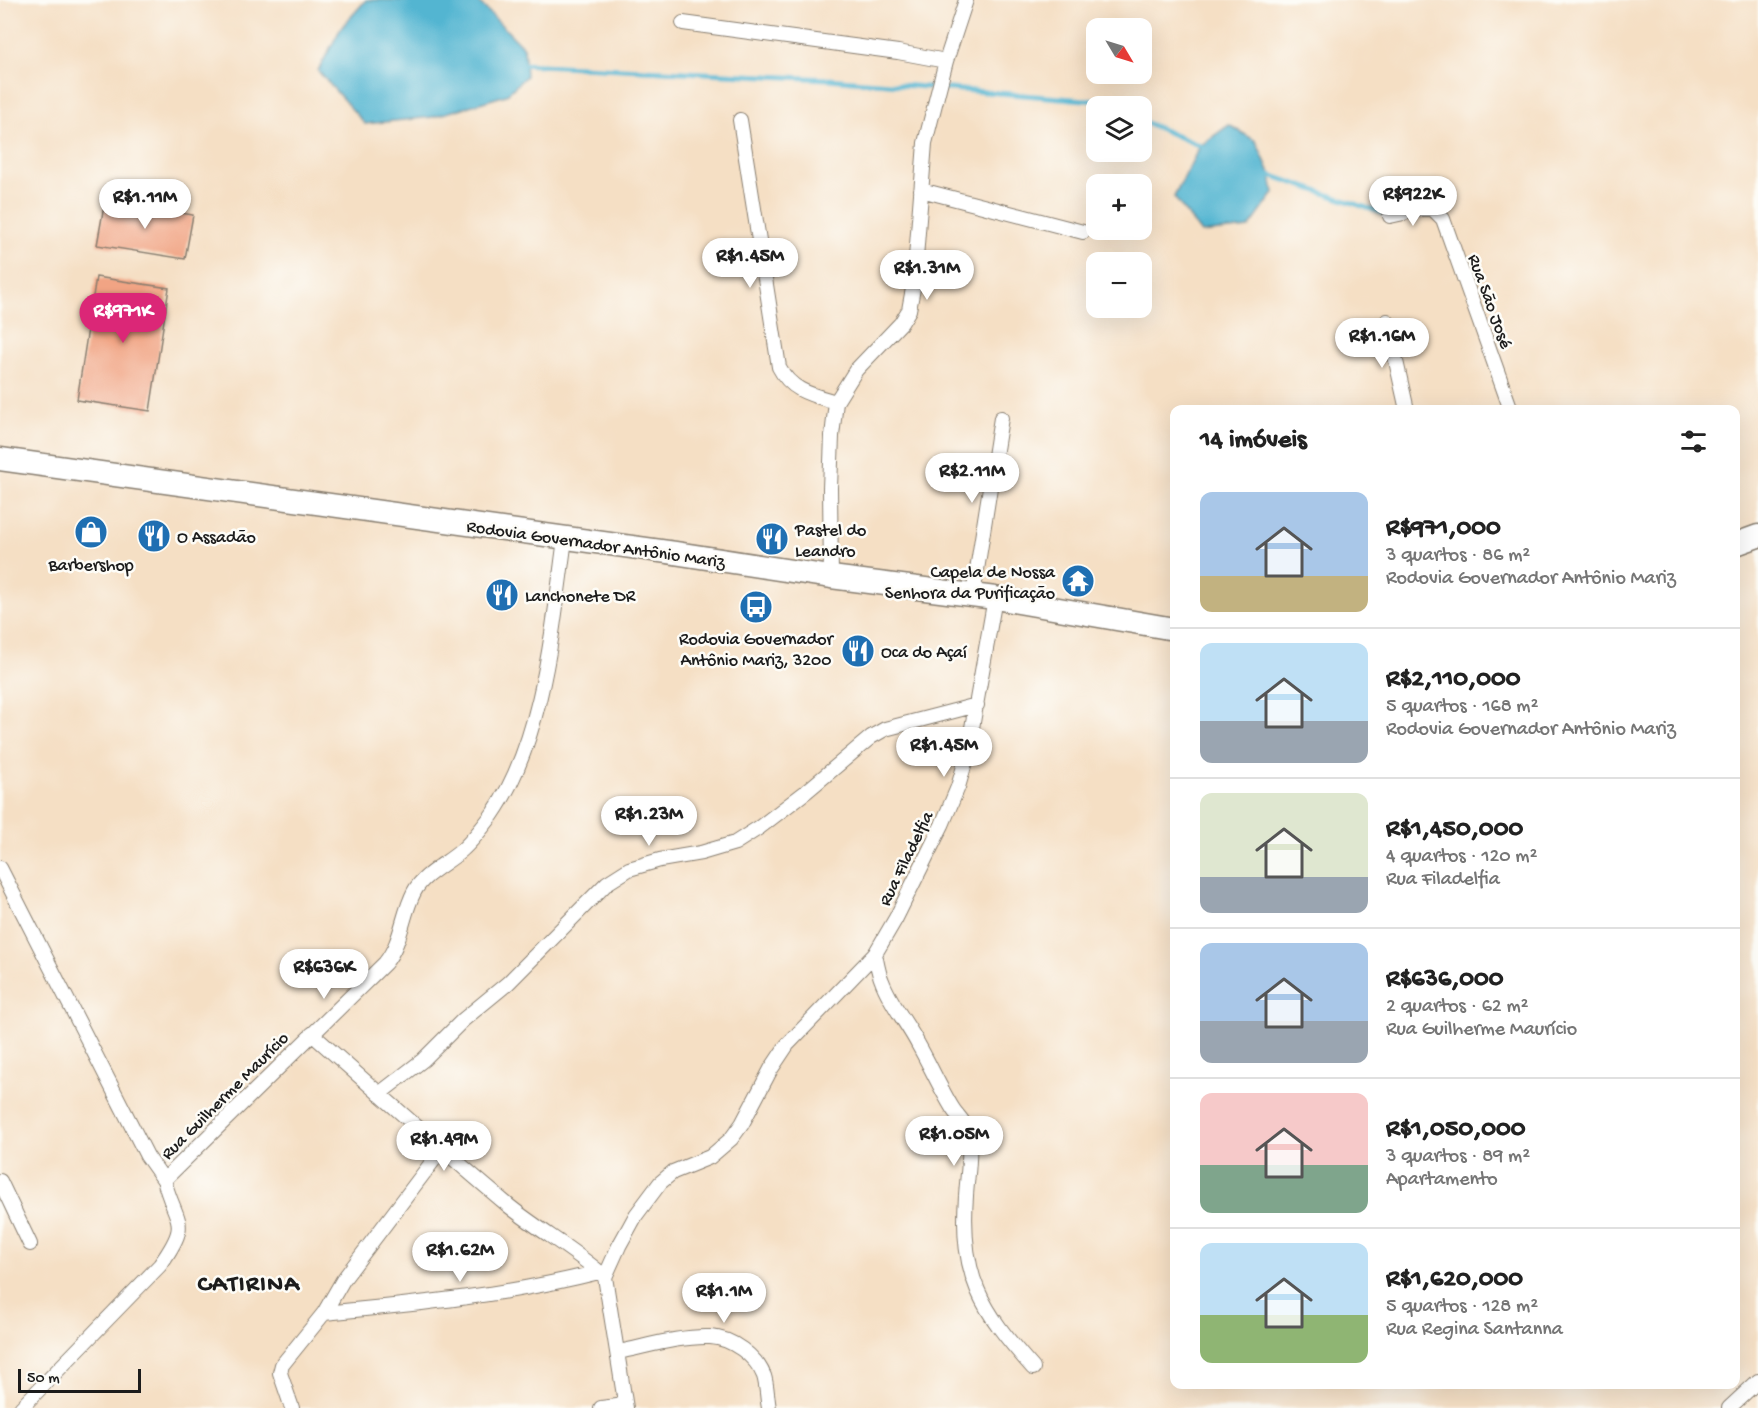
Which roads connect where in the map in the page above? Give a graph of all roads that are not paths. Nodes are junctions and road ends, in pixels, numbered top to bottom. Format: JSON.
{"nodes":[{"id":1,"x":966,"y":0,"type":"edge"},
{"id":2,"x":683,"y":24,"type":"dead end"},
{"id":3,"x":946,"y":61,"type":"junction"},
{"id":4,"x":740,"y":120,"type":"dead end"},
{"id":5,"x":921,"y":190,"type":"junction"},
{"id":6,"x":1390,"y":216,"type":"dead end"},
{"id":7,"x":1083,"y":232,"type":"dead end"},
{"id":8,"x":1387,"y":321,"type":"dead end"},
{"id":9,"x":836,"y":402,"type":"junction"},
{"id":10,"x":1406,"y":405,"type":"edge"},
{"id":11,"x":1509,"y":405,"type":"edge"},
{"id":12,"x":1001,"y":418,"type":"dead end"},
{"id":13,"x":6,"y":458,"type":"edge"},
{"id":14,"x":1758,"y":536,"type":"edge"},
{"id":15,"x":565,"y":539,"type":"junction"},
{"id":16,"x":1740,"y":543,"type":"edge"},
{"id":17,"x":831,"y":577,"type":"junction"},
{"id":18,"x":984,"y":596,"type":"junction"},
{"id":19,"x":1170,"y":628,"type":"edge"},
{"id":20,"x":976,"y":705,"type":"junction"},
{"id":21,"x":0,"y":868,"type":"edge"},
{"id":22,"x":875,"y":954,"type":"junction"},
{"id":23,"x":312,"y":1034,"type":"junction"},
{"id":24,"x":380,"y":1094,"type":"junction"},
{"id":25,"x":442,"y":1149,"type":"junction"},
{"id":26,"x":164,"y":1180,"type":"junction"},
{"id":27,"x":0,"y":1181,"type":"edge"},
{"id":28,"x":30,"y":1244,"type":"dead end"},
{"id":29,"x":602,"y":1274,"type":"junction"},
{"id":30,"x":324,"y":1313,"type":"junction"},
{"id":31,"x":618,"y":1352,"type":"junction"},
{"id":32,"x":1033,"y":1368,"type":"dead end"},
{"id":33,"x":1758,"y":1381,"type":"edge"},
{"id":34,"x":626,"y":1406,"type":"edge"},
{"id":35,"x":21,"y":1408,"type":"edge"},
{"id":36,"x":292,"y":1408,"type":"edge"},
{"id":37,"x":602,"y":1408,"type":"edge"},
{"id":38,"x":769,"y":1408,"type":"edge"},
{"id":39,"x":1729,"y":1408,"type":"edge"}],
"edges":[{"from":1,"to":3,"type":"street"},
{"from":2,"to":3,"type":"street"},
{"from":3,"to":5,"type":"street"},
{"from":4,"to":9,"type":"street"},
{"from":5,"to":7,"type":"street"},
{"from":5,"to":9,"type":"street"},
{"from":6,"to":11,"type":"street","name":"Rua São José"},
{"from":8,"to":10,"type":"street"},
{"from":9,"to":17,"type":"street"},
{"from":12,"to":18,"type":"street","name":"Rua Filadelfia"},
{"from":13,"to":15,"type":"highway","name":"Rodovia Governador Antônio Mariz"},
{"from":14,"to":16,"type":"highway"},
{"from":15,"to":17,"type":"highway","name":"Rodovia Governador Antônio Mariz"},
{"from":15,"to":23,"type":"street","name":"Rua Guilherme Maurício"},
{"from":17,"to":18,"type":"highway","name":"Rodovia Governador Antônio Mariz"},
{"from":18,"to":19,"type":"highway","name":"Rodovia Governador Antônio Mariz"},
{"from":18,"to":20,"type":"street","name":"Rua Filadelfia"},
{"from":20,"to":22,"type":"street","name":"Rua Filadelfia"},
{"from":20,"to":24,"type":"street"},
{"from":21,"to":26,"type":"street"},
{"from":22,"to":29,"type":"street","name":"Rua Filadelfia"},
{"from":22,"to":32,"type":"street"},
{"from":23,"to":24,"type":"street"},
{"from":23,"to":26,"type":"street","name":"Rua Guilherme Maurício"},
{"from":24,"to":25,"type":"street"},
{"from":25,"to":29,"type":"street"},
{"from":25,"to":30,"type":"street"},
{"from":26,"to":35,"type":"street","name":"Rua Guilherme Maurício"},
{"from":27,"to":28,"type":"street"},
{"from":29,"to":30,"type":"street"},
{"from":29,"to":31,"type":"street"},
{"from":30,"to":36,"type":"street"},
{"from":31,"to":34,"type":"street"},
{"from":31,"to":38,"type":"street"},
{"from":33,"to":39,"type":"street"},
{"from":34,"to":37,"type":"street"}]}
